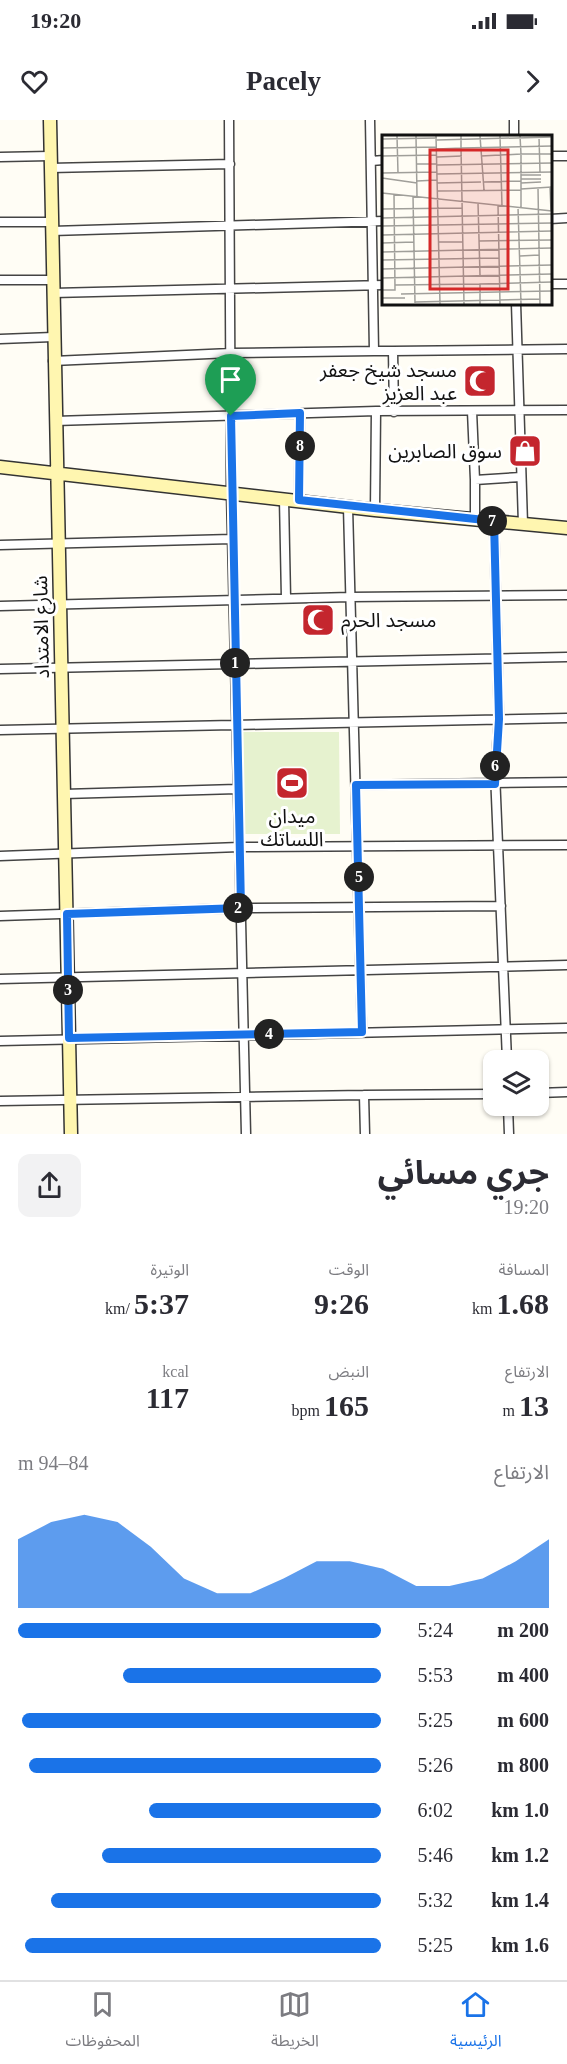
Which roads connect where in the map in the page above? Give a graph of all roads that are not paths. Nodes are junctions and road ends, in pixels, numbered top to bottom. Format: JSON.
{"nodes":[{"id":1,"x":50,"y":120,"type":"edge"},
{"id":2,"x":229,"y":120,"type":"edge"},
{"id":3,"x":370,"y":120,"type":"edge"},
{"id":4,"x":0,"y":157,"type":"edge"},
{"id":5,"x":382,"y":160,"type":"edge"},
{"id":6,"x":371,"y":161,"type":"junction"},
{"id":7,"x":50,"y":162,"type":"junction"},
{"id":8,"x":230,"y":164,"type":"junction"},
{"id":9,"x":567,"y":218,"type":"edge"},
{"id":10,"x":552,"y":219,"type":"edge"},
{"id":11,"x":373,"y":221,"type":"junction"},
{"id":12,"x":382,"y":221,"type":"edge"},
{"id":13,"x":0,"y":222,"type":"edge"},
{"id":14,"x":52,"y":226,"type":"junction"},
{"id":15,"x":231,"y":226,"type":"junction"},
{"id":16,"x":0,"y":280,"type":"edge"},
{"id":17,"x":52,"y":280,"type":"junction"},
{"id":18,"x":374,"y":285,"type":"junction"},
{"id":19,"x":382,"y":285,"type":"edge"},
{"id":20,"x":231,"y":288,"type":"junction"},
{"id":21,"x":53,"y":293,"type":"junction"},
{"id":22,"x":516,"y":304,"type":"edge"},
{"id":23,"x":53,"y":338,"type":"junction"},
{"id":24,"x":0,"y":339,"type":"edge"},
{"id":25,"x":567,"y":349,"type":"edge"},
{"id":26,"x":517,"y":350,"type":"junction"},
{"id":27,"x":374,"y":351,"type":"junction"},
{"id":28,"x":393,"y":351,"type":"junction"},
{"id":29,"x":231,"y":353,"type":"junction"},
{"id":30,"x":53,"y":361,"type":"junction"},
{"id":31,"x":567,"y":410,"type":"edge"},
{"id":32,"x":376,"y":411,"type":"junction"},
{"id":33,"x":394,"y":411,"type":"junction"},
{"id":34,"x":472,"y":411,"type":"junction"},
{"id":35,"x":518,"y":411,"type":"junction"},
{"id":36,"x":300,"y":413,"type":"junction"},
{"id":37,"x":231,"y":416,"type":"junction"},
{"id":38,"x":55,"y":421,"type":"junction"},
{"id":39,"x":0,"y":467,"type":"edge"},
{"id":40,"x":57,"y":472,"type":"junction"},
{"id":41,"x":521,"y":477,"type":"junction"},
{"id":42,"x":475,"y":480,"type":"junction"},
{"id":43,"x":231,"y":493,"type":"junction"},
{"id":44,"x":284,"y":499,"type":"junction"},
{"id":45,"x":299,"y":500,"type":"junction"},
{"id":46,"x":348,"y":507,"type":"junction"},
{"id":47,"x":375,"y":510,"type":"junction"},
{"id":48,"x":475,"y":519,"type":"junction"},
{"id":49,"x":494,"y":521,"type":"junction"},
{"id":50,"x":523,"y":524,"type":"junction"},
{"id":51,"x":567,"y":528,"type":"edge"},
{"id":52,"x":232,"y":539,"type":"junction"},
{"id":53,"x":59,"y":543,"type":"junction"},
{"id":54,"x":0,"y":545,"type":"edge"},
{"id":55,"x":567,"y":595,"type":"edge"},
{"id":56,"x":495,"y":596,"type":"junction"},
{"id":57,"x":350,"y":597,"type":"junction"},
{"id":58,"x":286,"y":598,"type":"junction"},
{"id":59,"x":234,"y":599,"type":"junction"},
{"id":60,"x":60,"y":605,"type":"junction"},
{"id":61,"x":0,"y":606,"type":"edge"},
{"id":62,"x":499,"y":657,"type":"junction"},
{"id":63,"x":567,"y":657,"type":"edge"},
{"id":64,"x":353,"y":660,"type":"junction"},
{"id":65,"x":235,"y":663,"type":"junction"},
{"id":66,"x":61,"y":668,"type":"junction"},
{"id":67,"x":0,"y":669,"type":"edge"},
{"id":68,"x":567,"y":718,"type":"edge"},
{"id":69,"x":499,"y":719,"type":"junction"},
{"id":70,"x":354,"y":722,"type":"junction"},
{"id":71,"x":236,"y":725,"type":"junction"},
{"id":72,"x":63,"y":729,"type":"junction"},
{"id":73,"x":0,"y":730,"type":"edge"},
{"id":74,"x":567,"y":782,"type":"edge"},
{"id":75,"x":495,"y":784,"type":"junction"},
{"id":76,"x":356,"y":785,"type":"junction"},
{"id":77,"x":237,"y":789,"type":"junction"},
{"id":78,"x":64,"y":794,"type":"junction"},
{"id":79,"x":567,"y":845,"type":"edge"},
{"id":80,"x":358,"y":846,"type":"junction"},
{"id":81,"x":498,"y":846,"type":"junction"},
{"id":82,"x":239,"y":847,"type":"junction"},
{"id":83,"x":65,"y":854,"type":"junction"},
{"id":84,"x":0,"y":856,"type":"edge"},
{"id":85,"x":501,"y":906,"type":"junction"},
{"id":86,"x":241,"y":908,"type":"junction"},
{"id":87,"x":360,"y":908,"type":"junction"},
{"id":88,"x":67,"y":914,"type":"junction"},
{"id":89,"x":0,"y":916,"type":"edge"},
{"id":90,"x":567,"y":965,"type":"edge"},
{"id":91,"x":502,"y":967,"type":"junction"},
{"id":92,"x":360,"y":970,"type":"junction"},
{"id":93,"x":243,"y":974,"type":"junction"},
{"id":94,"x":68,"y":977,"type":"junction"},
{"id":95,"x":0,"y":979,"type":"edge"},
{"id":96,"x":567,"y":1028,"type":"edge"},
{"id":97,"x":506,"y":1029,"type":"junction"},
{"id":98,"x":362,"y":1032,"type":"junction"},
{"id":99,"x":244,"y":1034,"type":"junction"},
{"id":100,"x":69,"y":1038,"type":"junction"},
{"id":101,"x":0,"y":1041,"type":"edge"},
{"id":102,"x":507,"y":1050,"type":"edge"},
{"id":103,"x":567,"y":1092,"type":"edge"},
{"id":104,"x":549,"y":1093,"type":"edge"},
{"id":105,"x":483,"y":1094,"type":"edge"},
{"id":106,"x":364,"y":1095,"type":"junction"},
{"id":107,"x":245,"y":1096,"type":"junction"},
{"id":108,"x":71,"y":1100,"type":"junction"},
{"id":109,"x":0,"y":1101,"type":"edge"},
{"id":110,"x":508,"y":1116,"type":"edge"},
{"id":111,"x":71,"y":1134,"type":"edge"},
{"id":112,"x":246,"y":1134,"type":"edge"},
{"id":113,"x":365,"y":1134,"type":"edge"},
{"id":114,"x":509,"y":1134,"type":"edge"}],
"edges":[{"from":1,"to":7,"type":"street","name":"شارع الامتداد"},
{"from":2,"to":8,"type":"street"},
{"from":3,"to":6,"type":"street"},
{"from":4,"to":7,"type":"street"},
{"from":5,"to":6,"type":"street"},
{"from":6,"to":11,"type":"street"},
{"from":7,"to":8,"type":"street"},
{"from":7,"to":14,"type":"street","name":"شارع الامتداد"},
{"from":8,"to":15,"type":"street"},
{"from":9,"to":10,"type":"street"},
{"from":11,"to":12,"type":"street"},
{"from":11,"to":15,"type":"street"},
{"from":11,"to":18,"type":"street"},
{"from":13,"to":14,"type":"street"},
{"from":14,"to":15,"type":"street"},
{"from":14,"to":17,"type":"street","name":"شارع الامتداد"},
{"from":15,"to":20,"type":"street"},
{"from":16,"to":17,"type":"street"},
{"from":17,"to":21,"type":"street","name":"شارع الامتداد"},
{"from":18,"to":19,"type":"street"},
{"from":18,"to":20,"type":"street"},
{"from":18,"to":27,"type":"street"},
{"from":20,"to":21,"type":"street"},
{"from":20,"to":29,"type":"street"},
{"from":21,"to":23,"type":"street","name":"شارع الامتداد"},
{"from":22,"to":26,"type":"street"},
{"from":23,"to":24,"type":"street"},
{"from":23,"to":30,"type":"street","name":"شارع الامتداد"},
{"from":25,"to":26,"type":"street"},
{"from":26,"to":28,"type":"street"},
{"from":26,"to":35,"type":"street"},
{"from":27,"to":28,"type":"street"},
{"from":27,"to":29,"type":"street"},
{"from":28,"to":33,"type":"street"},
{"from":29,"to":30,"type":"street"},
{"from":29,"to":37,"type":"street"},
{"from":30,"to":38,"type":"street","name":"شارع الامتداد"},
{"from":31,"to":35,"type":"street"},
{"from":32,"to":33,"type":"street"},
{"from":32,"to":36,"type":"street"},
{"from":32,"to":47,"type":"street"},
{"from":33,"to":34,"type":"street"},
{"from":34,"to":35,"type":"street"},
{"from":34,"to":42,"type":"street"},
{"from":35,"to":41,"type":"street"},
{"from":36,"to":37,"type":"street"},
{"from":36,"to":45,"type":"street"},
{"from":37,"to":38,"type":"street"},
{"from":37,"to":43,"type":"street"},
{"from":38,"to":40,"type":"street","name":"شارع الامتداد"},
{"from":39,"to":40,"type":"street"},
{"from":40,"to":43,"type":"street"},
{"from":40,"to":53,"type":"street","name":"شارع الامتداد"},
{"from":41,"to":42,"type":"street"},
{"from":41,"to":50,"type":"street"},
{"from":42,"to":48,"type":"street"},
{"from":43,"to":44,"type":"street"},
{"from":43,"to":52,"type":"street"},
{"from":44,"to":45,"type":"street"},
{"from":44,"to":58,"type":"street"},
{"from":45,"to":46,"type":"street"},
{"from":46,"to":47,"type":"street"},
{"from":46,"to":57,"type":"street"},
{"from":47,"to":48,"type":"street"},
{"from":48,"to":49,"type":"street"},
{"from":49,"to":50,"type":"street"},
{"from":49,"to":56,"type":"street"},
{"from":50,"to":51,"type":"street"},
{"from":52,"to":53,"type":"street"},
{"from":52,"to":59,"type":"street"},
{"from":53,"to":54,"type":"street"},
{"from":53,"to":60,"type":"street","name":"شارع الامتداد"},
{"from":55,"to":56,"type":"street"},
{"from":56,"to":57,"type":"street"},
{"from":56,"to":62,"type":"street"},
{"from":57,"to":58,"type":"street"},
{"from":57,"to":64,"type":"street"},
{"from":58,"to":59,"type":"street"},
{"from":59,"to":60,"type":"street"},
{"from":59,"to":65,"type":"street"},
{"from":60,"to":61,"type":"street"},
{"from":60,"to":66,"type":"street","name":"شارع الامتداد"},
{"from":62,"to":63,"type":"street"},
{"from":62,"to":64,"type":"street"},
{"from":62,"to":69,"type":"street"},
{"from":64,"to":65,"type":"street"},
{"from":64,"to":70,"type":"street"},
{"from":65,"to":66,"type":"street"},
{"from":65,"to":71,"type":"street"},
{"from":66,"to":67,"type":"street"},
{"from":66,"to":72,"type":"street","name":"شارع الامتداد"},
{"from":68,"to":69,"type":"street"},
{"from":69,"to":70,"type":"street"},
{"from":69,"to":75,"type":"street"},
{"from":70,"to":71,"type":"street"},
{"from":70,"to":76,"type":"street"},
{"from":71,"to":72,"type":"street"},
{"from":71,"to":77,"type":"street"},
{"from":72,"to":73,"type":"street"},
{"from":72,"to":78,"type":"street","name":"شارع الامتداد"},
{"from":74,"to":75,"type":"street"},
{"from":75,"to":76,"type":"street"},
{"from":75,"to":81,"type":"street"},
{"from":76,"to":80,"type":"street"},
{"from":77,"to":78,"type":"street"},
{"from":77,"to":82,"type":"street"},
{"from":78,"to":83,"type":"street","name":"شارع الامتداد"},
{"from":79,"to":81,"type":"street"},
{"from":80,"to":81,"type":"street"},
{"from":80,"to":82,"type":"street"},
{"from":80,"to":87,"type":"street"},
{"from":81,"to":85,"type":"street"},
{"from":82,"to":83,"type":"street"},
{"from":82,"to":86,"type":"street"},
{"from":83,"to":84,"type":"street"},
{"from":83,"to":88,"type":"street","name":"شارع الامتداد"},
{"from":85,"to":87,"type":"street"},
{"from":85,"to":91,"type":"street"},
{"from":86,"to":87,"type":"street"},
{"from":86,"to":88,"type":"street"},
{"from":86,"to":93,"type":"street"},
{"from":87,"to":92,"type":"street"},
{"from":88,"to":89,"type":"street"},
{"from":88,"to":94,"type":"street","name":"شارع الامتداد"},
{"from":90,"to":91,"type":"street"},
{"from":91,"to":92,"type":"street"},
{"from":91,"to":97,"type":"street"},
{"from":92,"to":93,"type":"street"},
{"from":92,"to":98,"type":"street"},
{"from":93,"to":94,"type":"street"},
{"from":93,"to":99,"type":"street"},
{"from":94,"to":95,"type":"street"},
{"from":94,"to":100,"type":"street","name":"شارع الامتداد"},
{"from":96,"to":97,"type":"street"},
{"from":97,"to":98,"type":"street"},
{"from":97,"to":102,"type":"street"},
{"from":98,"to":99,"type":"street"},
{"from":99,"to":100,"type":"street"},
{"from":99,"to":107,"type":"street"},
{"from":100,"to":101,"type":"street"},
{"from":100,"to":108,"type":"street","name":"شارع الامتداد"},
{"from":103,"to":104,"type":"street"},
{"from":105,"to":106,"type":"street"},
{"from":106,"to":107,"type":"street"},
{"from":106,"to":113,"type":"street"},
{"from":107,"to":108,"type":"street"},
{"from":107,"to":112,"type":"street"},
{"from":108,"to":109,"type":"street"},
{"from":108,"to":111,"type":"street","name":"شارع الامتداد"},
{"from":110,"to":114,"type":"street"}]}
